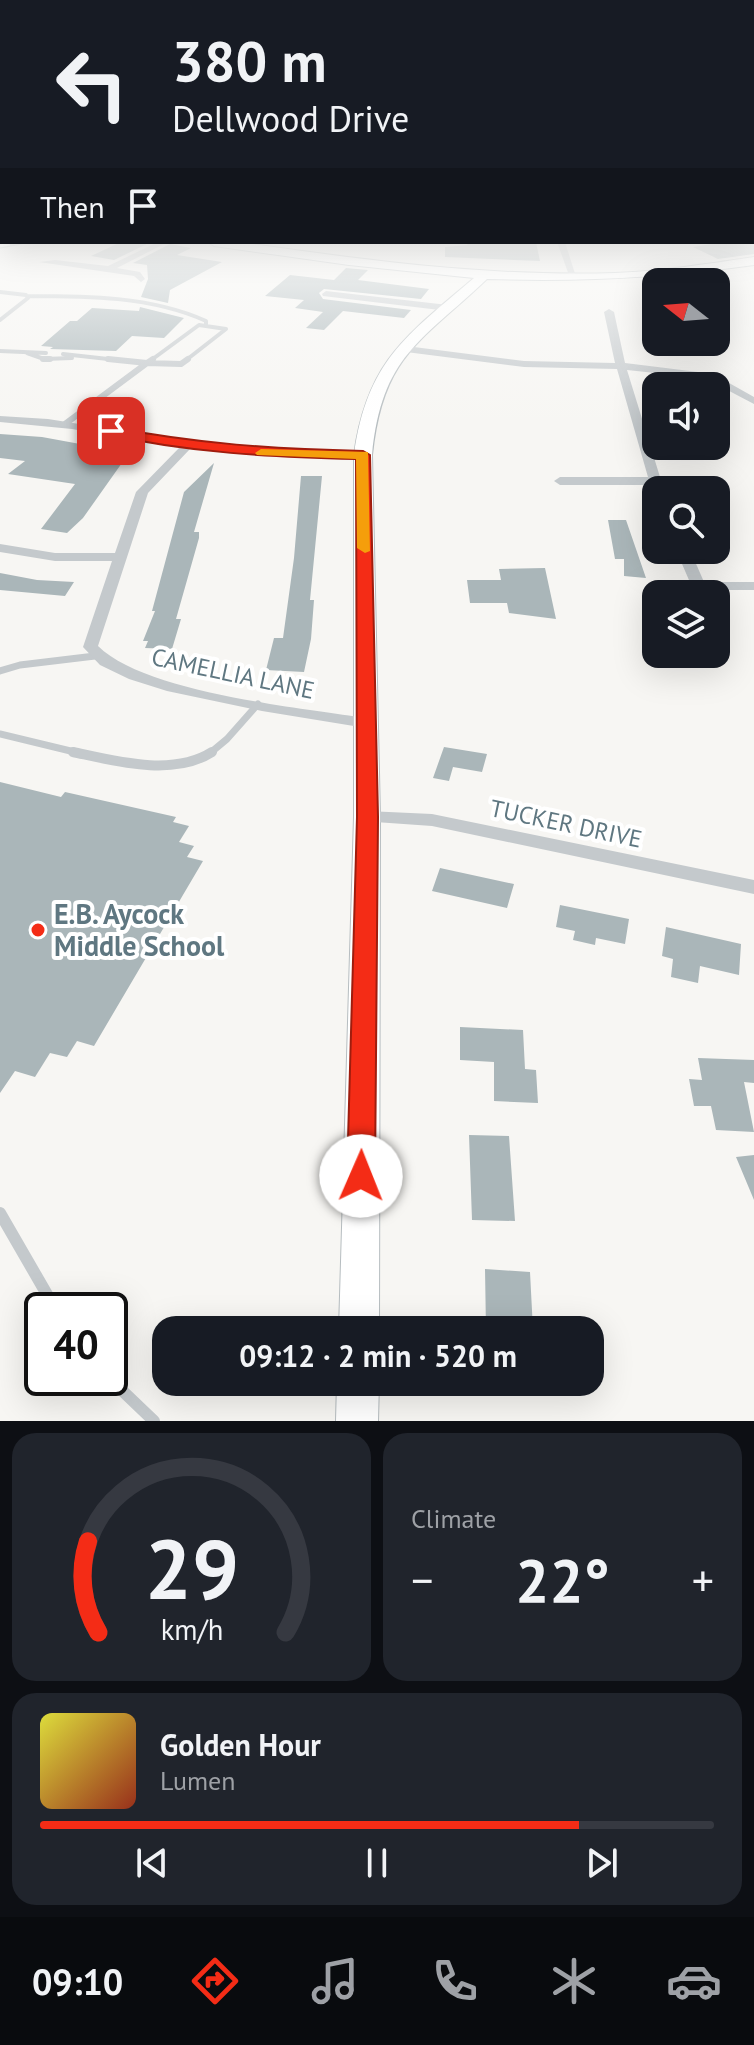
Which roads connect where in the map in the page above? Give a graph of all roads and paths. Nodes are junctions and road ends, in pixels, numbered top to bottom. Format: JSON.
{"nodes":[{"id":1,"x":22,"y":295,"type":"edge"},
{"id":2,"x":337,"y":295,"type":"edge"},
{"id":3,"x":462,"y":295,"type":"edge"},
{"id":4,"x":27,"y":296,"type":"junction"},
{"id":5,"x":448,"y":308,"type":"junction"},
{"id":6,"x":609,"y":312,"type":"dead end"},
{"id":7,"x":0,"y":320,"type":"edge"},
{"id":8,"x":206,"y":326,"type":"junction"},
{"id":9,"x":406,"y":349,"type":"junction"},
{"id":10,"x":0,"y":351,"type":"edge"},
{"id":11,"x":27,"y":353,"type":"junction"},
{"id":12,"x":46,"y":353,"type":"dead end"},
{"id":13,"x":63,"y":354,"type":"dead end"},
{"id":14,"x":77,"y":357,"type":"junction"},
{"id":15,"x":147,"y":363,"type":"junction"},
{"id":16,"x":621,"y":366,"type":"junction"},
{"id":17,"x":754,"y":401,"type":"edge"},
{"id":18,"x":0,"y":419,"type":"edge"},
{"id":19,"x":65,"y":424,"type":"junction"},
{"id":20,"x":187,"y":446,"type":"junction"},
{"id":21,"x":363,"y":455,"type":"junction"},
{"id":22,"x":653,"y":476,"type":"edge"},
{"id":23,"x":560,"y":481,"type":"dead end"},
{"id":24,"x":642,"y":485,"type":"edge"},
{"id":25,"x":0,"y":548,"type":"edge"},
{"id":26,"x":118,"y":557,"type":"junction"},
{"id":27,"x":754,"y":586,"type":"edge"},
{"id":28,"x":730,"y":588,"type":"edge"},
{"id":29,"x":95,"y":656,"type":"junction"},
{"id":30,"x":0,"y":671,"type":"edge"},
{"id":31,"x":258,"y":704,"type":"junction"},
{"id":32,"x":366,"y":723,"type":"junction"},
{"id":33,"x":0,"y":734,"type":"edge"},
{"id":34,"x":367,"y":817,"type":"junction"},
{"id":35,"x":754,"y":887,"type":"edge"},
{"id":36,"x":0,"y":1213,"type":"edge"},
{"id":37,"x":46,"y":1292,"type":"edge"},
{"id":38,"x":359,"y":1316,"type":"edge"},
{"id":39,"x":128,"y":1396,"type":"edge"},
{"id":40,"x":358,"y":1396,"type":"edge"},
{"id":41,"x":154,"y":1421,"type":"edge"},
{"id":42,"x":357,"y":1421,"type":"edge"}],
"edges":[{"from":1,"to":4,"type":"lane"},
{"from":2,"to":5,"type":"street"},
{"from":3,"to":5,"type":"street"},
{"from":4,"to":7,"type":"lane"},
{"from":4,"to":8,"type":"lane"},
{"from":5,"to":9,"type":"street"},
{"from":6,"to":16,"type":"street"},
{"from":8,"to":15,"type":"lane"},
{"from":8,"to":15,"type":"lane"},
{"from":9,"to":16,"type":"street"},
{"from":9,"to":21,"type":"street"},
{"from":10,"to":11,"type":"lane"},
{"from":11,"to":12,"type":"lane"},
{"from":11,"to":14,"type":"lane"},
{"from":13,"to":14,"type":"lane"},
{"from":14,"to":15,"type":"lane"},
{"from":15,"to":19,"type":"lane"},
{"from":16,"to":17,"type":"street"},
{"from":16,"to":22,"type":"street"},
{"from":18,"to":19,"type":"street"},
{"from":19,"to":20,"type":"street"},
{"from":20,"to":21,"type":"street"},
{"from":20,"to":26,"type":"street"},
{"from":21,"to":32,"type":"street"},
{"from":23,"to":24,"type":"street"},
{"from":25,"to":26,"type":"street"},
{"from":26,"to":29,"type":"street"},
{"from":27,"to":28,"type":"street"},
{"from":29,"to":30,"type":"lane"},
{"from":29,"to":31,"type":"street","name":"CAMELLIA LANE"},
{"from":31,"to":32,"type":"street","name":"CAMELLIA LANE"},
{"from":31,"to":33,"type":"lane"},
{"from":32,"to":34,"type":"street"},
{"from":34,"to":35,"type":"street","name":"TUCKER DRIVE"},
{"from":34,"to":38,"type":"street"},
{"from":36,"to":37,"type":"lane"},
{"from":39,"to":41,"type":"lane"},
{"from":40,"to":42,"type":"street"}]}
